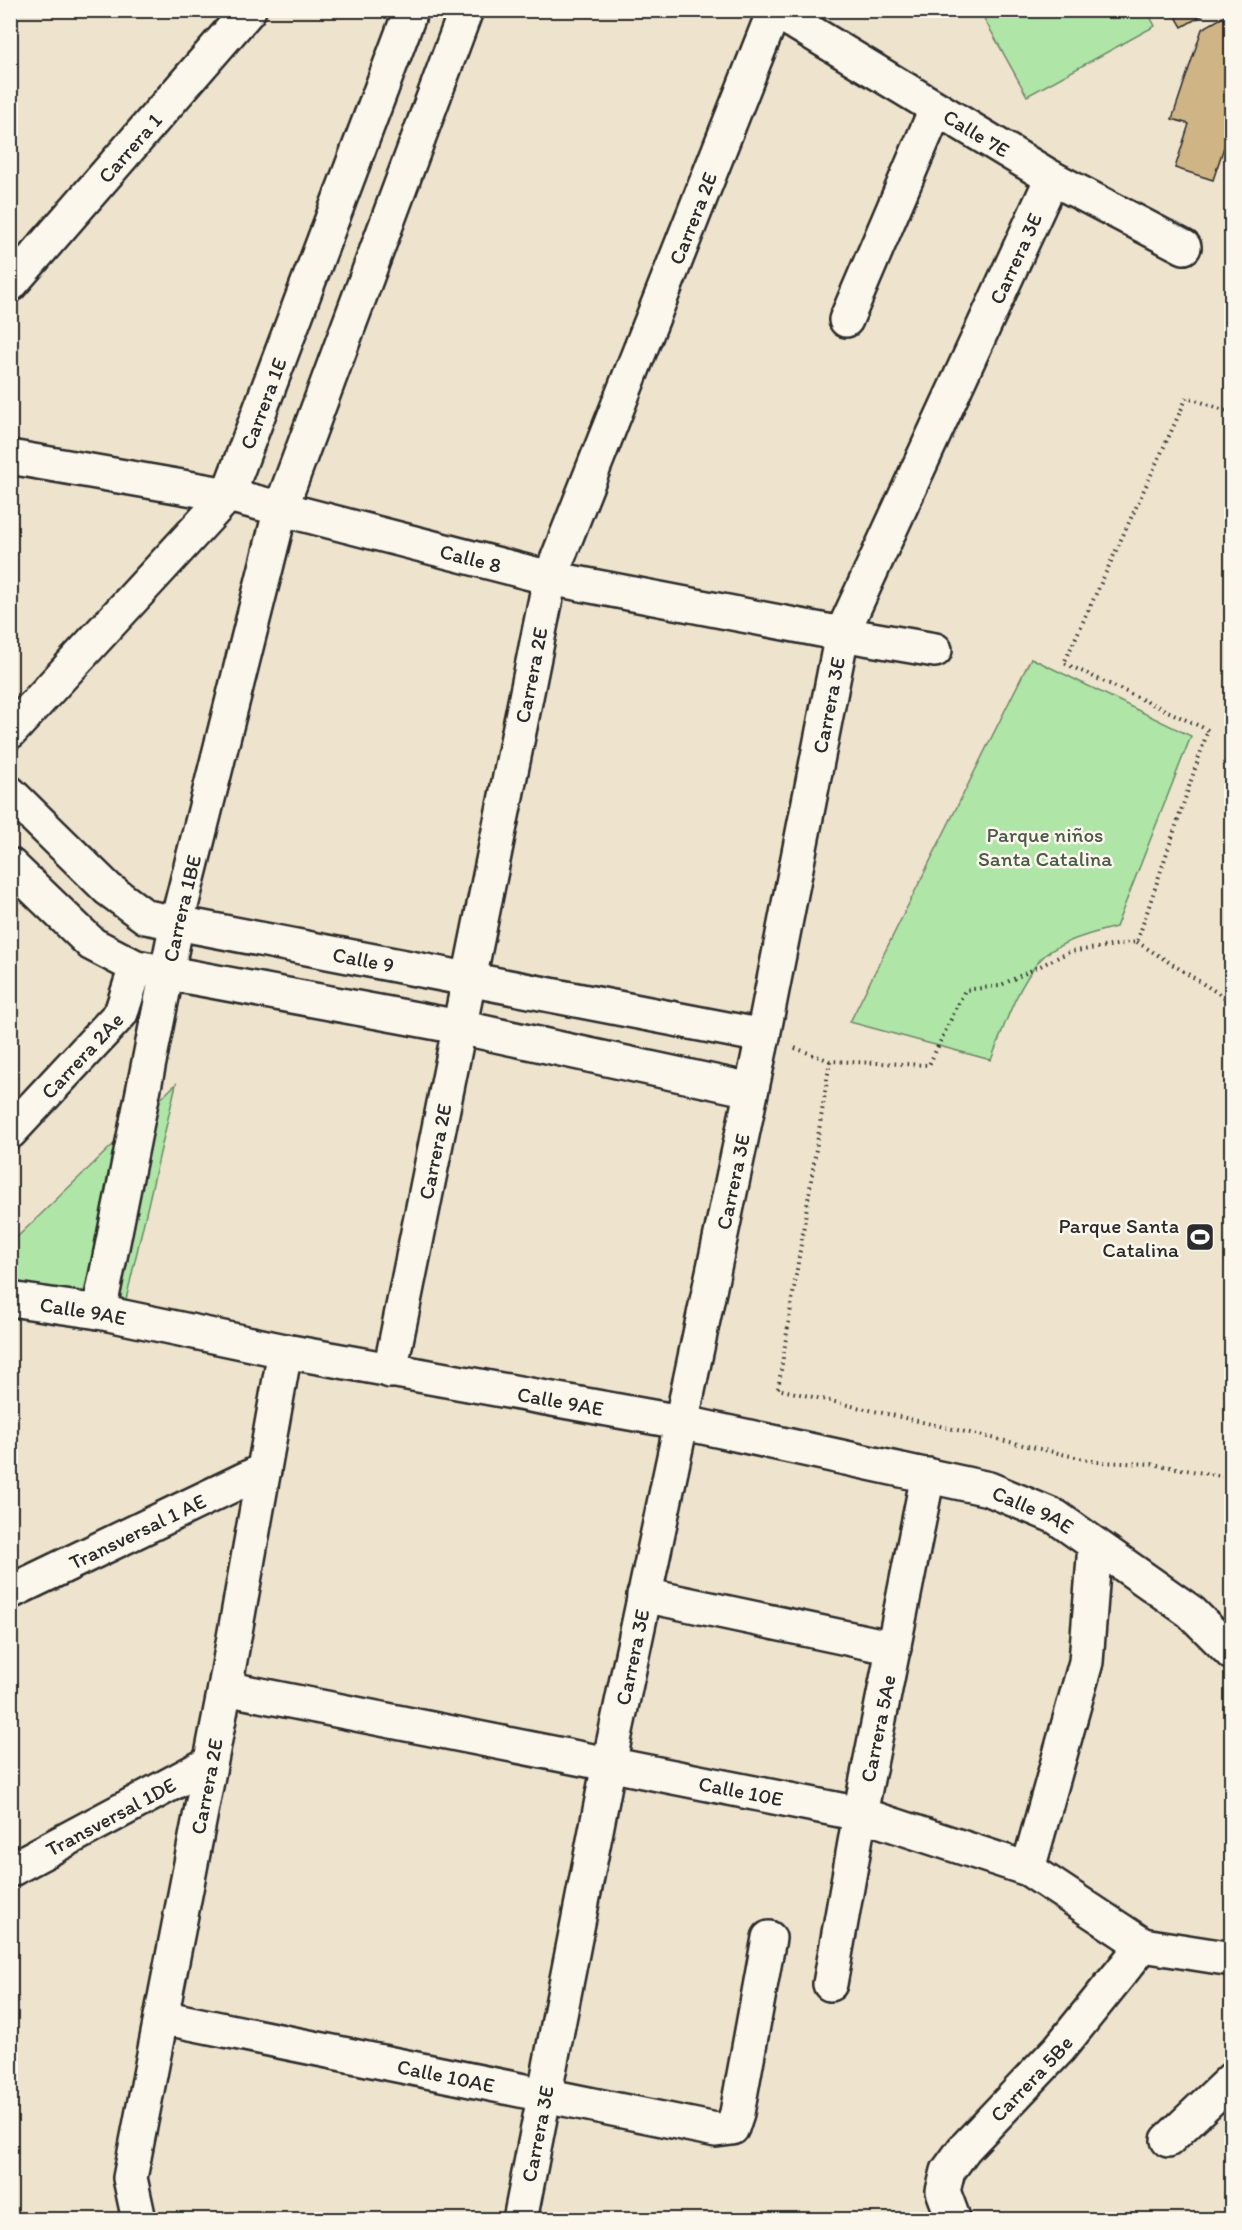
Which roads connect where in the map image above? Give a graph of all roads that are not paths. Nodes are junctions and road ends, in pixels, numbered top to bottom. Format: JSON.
{"nodes":[{"id":1,"x":249,"y":10,"type":"edge"},
{"id":2,"x":411,"y":10,"type":"edge"},
{"id":3,"x":466,"y":10,"type":"edge"},
{"id":4,"x":774,"y":11,"type":"edge"},
{"id":5,"x":936,"y":109,"type":"junction"},
{"id":6,"x":1052,"y":178,"type":"junction"},
{"id":7,"x":1184,"y":247,"type":"dead end"},
{"id":8,"x":10,"y":285,"type":"edge"},
{"id":9,"x":846,"y":320,"type":"dead end"},
{"id":10,"x":10,"y":457,"type":"edge"},
{"id":11,"x":228,"y":495,"type":"junction"},
{"id":12,"x":281,"y":508,"type":"junction"},
{"id":13,"x":550,"y":578,"type":"junction"},
{"id":14,"x":842,"y":634,"type":"junction"},
{"id":15,"x":935,"y":650,"type":"dead end"},
{"id":16,"x":10,"y":732,"type":"edge"},
{"id":17,"x":10,"y":793,"type":"edge"},
{"id":18,"x":10,"y":865,"type":"edge"},
{"id":19,"x":177,"y":922,"type":"junction"},
{"id":20,"x":136,"y":968,"type":"junction"},
{"id":21,"x":168,"y":972,"type":"junction"},
{"id":22,"x":469,"y":977,"type":"junction"},
{"id":23,"x":459,"y":1027,"type":"junction"},
{"id":24,"x":764,"y":1036,"type":"junction"},
{"id":25,"x":752,"y":1090,"type":"junction"},
{"id":26,"x":10,"y":1131,"type":"edge"},
{"id":27,"x":10,"y":1299,"type":"edge"},
{"id":28,"x":42,"y":1304,"type":"junction"},
{"id":29,"x":99,"y":1312,"type":"junction"},
{"id":30,"x":10,"y":1318,"type":"edge"},
{"id":31,"x":285,"y":1351,"type":"junction"},
{"id":32,"x":390,"y":1371,"type":"junction"},
{"id":33,"x":680,"y":1422,"type":"junction"},
{"id":34,"x":264,"y":1470,"type":"junction"},
{"id":35,"x":928,"y":1475,"type":"junction"},
{"id":36,"x":1095,"y":1545,"type":"junction"},
{"id":37,"x":10,"y":1592,"type":"edge"},
{"id":38,"x":644,"y":1595,"type":"junction"},
{"id":39,"x":894,"y":1648,"type":"junction"},
{"id":40,"x":1232,"y":1653,"type":"edge"},
{"id":41,"x":225,"y":1688,"type":"junction"},
{"id":42,"x":210,"y":1763,"type":"junction"},
{"id":43,"x":609,"y":1764,"type":"junction"},
{"id":44,"x":860,"y":1814,"type":"junction"},
{"id":45,"x":1028,"y":1869,"type":"junction"},
{"id":46,"x":10,"y":1870,"type":"edge"},
{"id":47,"x":769,"y":1938,"type":"dead end"},
{"id":48,"x":1143,"y":1945,"type":"junction"},
{"id":49,"x":1229,"y":1949,"type":"edge"},
{"id":50,"x":830,"y":1984,"type":"dead end"},
{"id":51,"x":161,"y":2017,"type":"junction"},
{"id":52,"x":1232,"y":2079,"type":"edge"},
{"id":53,"x":544,"y":2095,"type":"junction"},
{"id":54,"x":1168,"y":2140,"type":"dead end"},
{"id":55,"x":953,"y":2219,"type":"edge"},
{"id":56,"x":140,"y":2220,"type":"edge"},
{"id":57,"x":520,"y":2220,"type":"edge"}],
"edges":[{"from":1,"to":8,"type":"street","name":"Carrera 1"},
{"from":2,"to":11,"type":"street","name":"Carrera 1E"},
{"from":3,"to":12,"type":"street"},
{"from":4,"to":5,"type":"street","name":"Calle 7E"},
{"from":4,"to":13,"type":"street","name":"Carrera 2E"},
{"from":5,"to":6,"type":"street","name":"Calle 7E"},
{"from":5,"to":9,"type":"street"},
{"from":6,"to":7,"type":"street","name":"Calle 7E"},
{"from":6,"to":14,"type":"street","name":"Carrera 3E"},
{"from":10,"to":11,"type":"street","name":"Calle 8"},
{"from":11,"to":12,"type":"street","name":"Calle 8"},
{"from":11,"to":16,"type":"street","name":"Carrera 1E"},
{"from":12,"to":13,"type":"street","name":"Calle 8"},
{"from":12,"to":19,"type":"street","name":"Carrera 1BE"},
{"from":13,"to":14,"type":"street","name":"Calle 8"},
{"from":13,"to":22,"type":"street","name":"Carrera 2E"},
{"from":14,"to":15,"type":"street","name":"Calle 8"},
{"from":14,"to":24,"type":"street","name":"Carrera 3E"},
{"from":17,"to":19,"type":"street","name":"Calle 9"},
{"from":18,"to":20,"type":"street"},
{"from":19,"to":21,"type":"street","name":"Carrera 1BE"},
{"from":19,"to":22,"type":"street","name":"Calle 9"},
{"from":20,"to":21,"type":"street"},
{"from":20,"to":26,"type":"street","name":"Carrera 2Ae"},
{"from":21,"to":23,"type":"street"},
{"from":21,"to":29,"type":"street","name":"Carrera 1BE"},
{"from":22,"to":23,"type":"street","name":"Carrera 2E"},
{"from":22,"to":24,"type":"street","name":"Calle 9"},
{"from":23,"to":25,"type":"street"},
{"from":23,"to":32,"type":"street","name":"Carrera 2E"},
{"from":24,"to":25,"type":"street","name":"Carrera 3E"},
{"from":25,"to":33,"type":"street","name":"Carrera 3E"},
{"from":27,"to":28,"type":"street","name":"Calle 9AE"},
{"from":28,"to":29,"type":"street","name":"Calle 9AE"},
{"from":28,"to":30,"type":"street"},
{"from":29,"to":31,"type":"street","name":"Calle 9AE"},
{"from":31,"to":32,"type":"street","name":"Calle 9AE"},
{"from":31,"to":34,"type":"street","name":"Carrera 2E"},
{"from":32,"to":33,"type":"street","name":"Calle 9AE"},
{"from":33,"to":35,"type":"street","name":"Calle 9AE"},
{"from":33,"to":38,"type":"street","name":"Carrera 3E"},
{"from":34,"to":37,"type":"street","name":"Transversal 1 AE"},
{"from":34,"to":41,"type":"street","name":"Carrera 2E"},
{"from":35,"to":36,"type":"street","name":"Calle 9AE"},
{"from":35,"to":39,"type":"street","name":"Carrera 5Ae"},
{"from":36,"to":40,"type":"street","name":"Calle 9AE"},
{"from":36,"to":45,"type":"street","name":"Calle 9AE"},
{"from":38,"to":39,"type":"street"},
{"from":38,"to":43,"type":"street","name":"Carrera 3E"},
{"from":39,"to":44,"type":"street","name":"Carrera 5Ae"},
{"from":41,"to":42,"type":"street","name":"Carrera 2E"},
{"from":41,"to":43,"type":"street","name":"Calle 10E"},
{"from":42,"to":46,"type":"street","name":"Transversal 1DE"},
{"from":42,"to":51,"type":"street","name":"Carrera 2E"},
{"from":43,"to":44,"type":"street","name":"Calle 10E"},
{"from":43,"to":53,"type":"street","name":"Carrera 3E"},
{"from":44,"to":45,"type":"street","name":"Calle 10E"},
{"from":44,"to":50,"type":"street","name":"Carrera 5Ae"},
{"from":45,"to":48,"type":"street","name":"Calle 10E"},
{"from":47,"to":53,"type":"street","name":"Calle 10AE"},
{"from":48,"to":49,"type":"street","name":"Calle 10E"},
{"from":48,"to":55,"type":"street","name":"Carrera 5Be"},
{"from":51,"to":53,"type":"street","name":"Calle 10AE"},
{"from":51,"to":56,"type":"street","name":"Carrera 2E"},
{"from":52,"to":54,"type":"street"},
{"from":53,"to":57,"type":"street","name":"Carrera 3E"}]}
